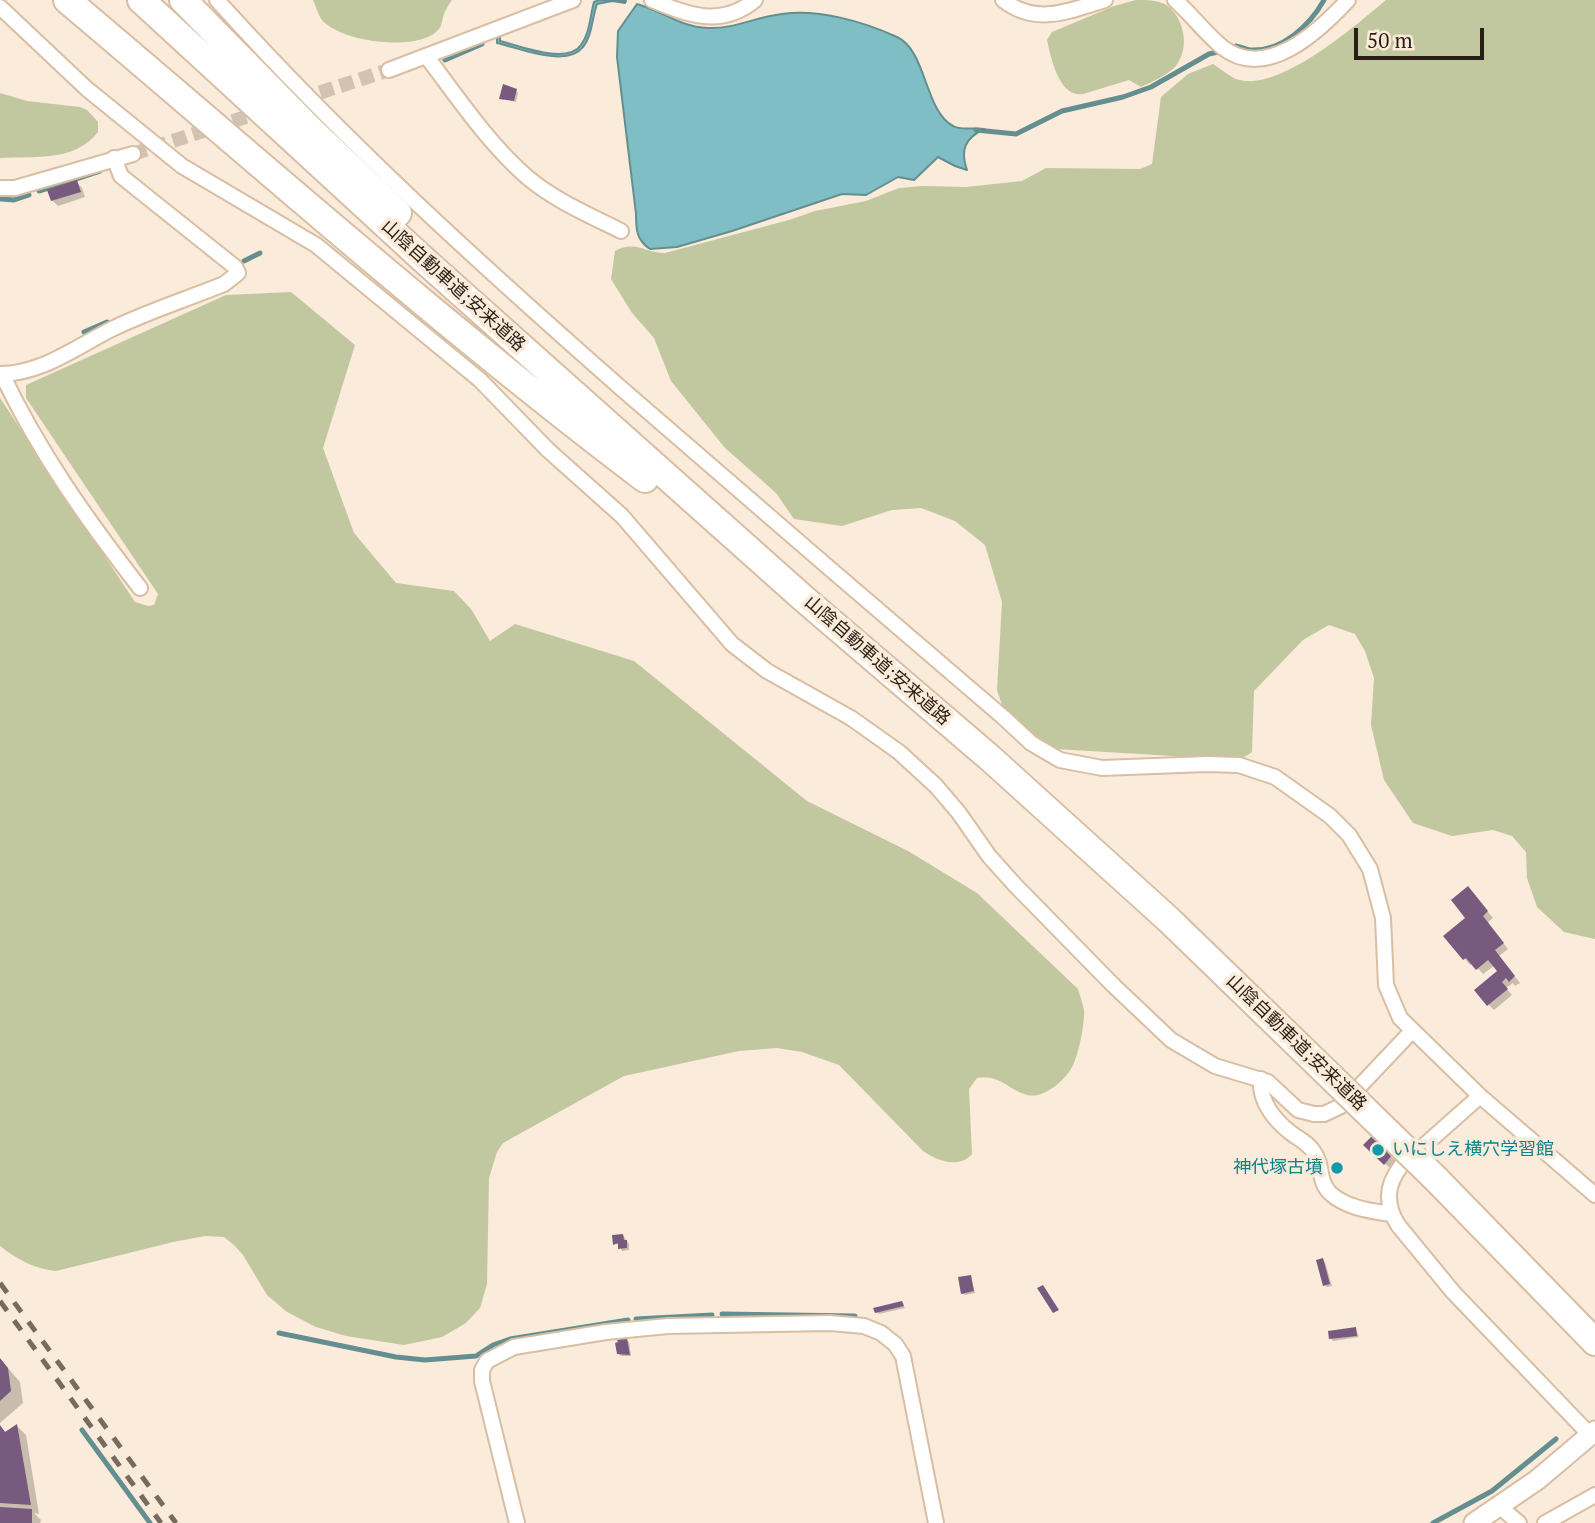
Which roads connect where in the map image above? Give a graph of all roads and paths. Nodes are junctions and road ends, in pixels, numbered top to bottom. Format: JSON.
{"nodes":[{"id":1,"x":67,"y":0,"type":"edge"},
{"id":2,"x":141,"y":0,"type":"edge"},
{"id":3,"x":183,"y":0,"type":"edge"},
{"id":4,"x":217,"y":0,"type":"edge"},
{"id":5,"x":573,"y":0,"type":"edge"},
{"id":6,"x":652,"y":0,"type":"edge"},
{"id":7,"x":755,"y":0,"type":"edge"},
{"id":8,"x":1003,"y":0,"type":"edge"},
{"id":9,"x":1105,"y":0,"type":"edge"},
{"id":10,"x":1175,"y":0,"type":"edge"},
{"id":11,"x":1348,"y":0,"type":"edge"},
{"id":12,"x":0,"y":7,"type":"edge"},
{"id":13,"x":427,"y":57,"type":"junction"},
{"id":14,"x":390,"y":70,"type":"tunnel mouth"},
{"id":15,"x":133,"y":154,"type":"tunnel mouth"},
{"id":16,"x":114,"y":158,"type":"junction"},
{"id":17,"x":0,"y":188,"type":"edge"},
{"id":18,"x":621,"y":231,"type":"dead end"},
{"id":19,"x":1,"y":374,"type":"edge"},
{"id":20,"x":673,"y":482,"type":"junction"},
{"id":21,"x":140,"y":588,"type":"dead end"},
{"id":22,"x":803,"y":598,"type":"junction"},
{"id":23,"x":1412,"y":1031,"type":"junction"},
{"id":24,"x":1261,"y":1079,"type":"junction"},
{"id":25,"x":1480,"y":1096,"type":"junction"},
{"id":26,"x":1595,"y":1195,"type":"edge"},
{"id":27,"x":1391,"y":1214,"type":"junction"},
{"id":28,"x":1595,"y":1342,"type":"edge"},
{"id":29,"x":1592,"y":1433,"type":"edge"},
{"id":30,"x":1595,"y":1495,"type":"edge"},
{"id":31,"x":1500,"y":1507,"type":"junction"},
{"id":32,"x":517,"y":1523,"type":"edge"},
{"id":33,"x":936,"y":1523,"type":"edge"},
{"id":34,"x":1474,"y":1523,"type":"edge"},
{"id":35,"x":1519,"y":1523,"type":"edge"},
{"id":36,"x":1545,"y":1523,"type":"edge"}],
"edges":[{"from":1,"to":22,"type":"highway"},
{"from":2,"to":20,"type":"highway","name":"山陰自動車道;安来道路"},
{"from":3,"to":20,"type":"highway"},
{"from":4,"to":23,"type":"street"},
{"from":5,"to":13,"type":"street"},
{"from":6,"to":7,"type":"street"},
{"from":8,"to":9,"type":"street"},
{"from":10,"to":11,"type":"street"},
{"from":12,"to":24,"type":"street"},
{"from":13,"to":14,"type":"street"},
{"from":13,"to":18,"type":"street"},
{"from":15,"to":16,"type":"street"},
{"from":16,"to":17,"type":"street"},
{"from":16,"to":19,"type":"street"},
{"from":19,"to":21,"type":"street"},
{"from":20,"to":22,"type":"highway","name":"山陰自動車道;安来道路"},
{"from":22,"to":28,"type":"highway","name":"山陰自動車道;安来道路","bridge":true},
{"from":23,"to":24,"type":"street"},
{"from":23,"to":25,"type":"street"},
{"from":24,"to":27,"type":"street"},
{"from":25,"to":26,"type":"street"},
{"from":25,"to":27,"type":"street"},
{"from":27,"to":29,"type":"street"},
{"from":29,"to":31,"type":"main road"},
{"from":30,"to":36,"type":"street"},
{"from":31,"to":34,"type":"main road"},
{"from":31,"to":35,"type":"street"},
{"from":32,"to":33,"type":"street"}]}
